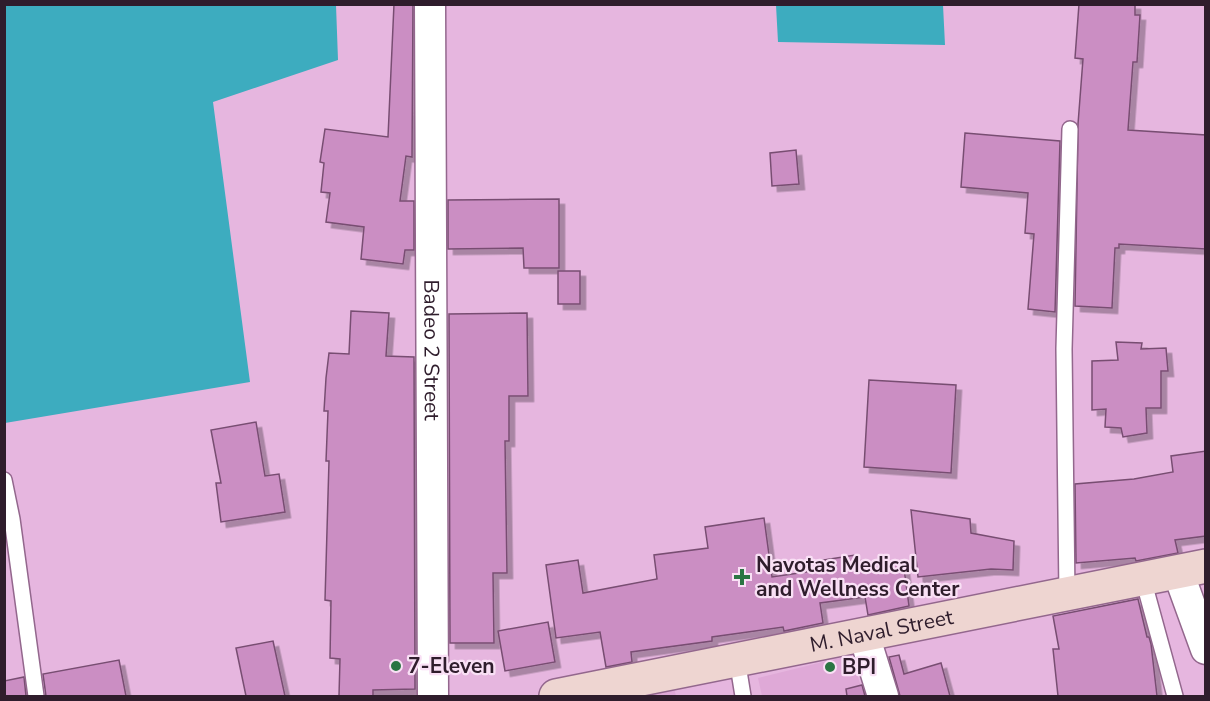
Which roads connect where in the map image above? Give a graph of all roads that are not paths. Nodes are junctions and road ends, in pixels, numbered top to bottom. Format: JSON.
{"nodes":[{"id":1,"x":430,"y":4,"type":"edge"},
{"id":2,"x":1070,"y":129,"type":"dead end"},
{"id":3,"x":4,"y":480,"type":"edge"},
{"id":4,"x":1192,"y":569,"type":"edge"},
{"id":5,"x":1143,"y":579,"type":"junction"},
{"id":6,"x":1067,"y":595,"type":"junction"},
{"id":7,"x":864,"y":635,"type":"junction"},
{"id":8,"x":1206,"y":649,"type":"edge"},
{"id":9,"x":737,"y":659,"type":"junction"},
{"id":10,"x":36,"y":696,"type":"edge"},
{"id":11,"x":433,"y":696,"type":"edge"},
{"id":12,"x":560,"y":696,"type":"edge"},
{"id":13,"x":743,"y":696,"type":"edge"},
{"id":14,"x":883,"y":696,"type":"edge"},
{"id":15,"x":1175,"y":696,"type":"edge"}],
"edges":[{"from":1,"to":11,"type":"street","name":"Badeo 2 Street"},
{"from":2,"to":6,"type":"lane"},
{"from":3,"to":10,"type":"lane"},
{"from":4,"to":5,"type":"main road","name":"M. Naval Street"},
{"from":4,"to":8,"type":"street"},
{"from":5,"to":6,"type":"main road","name":"M. Naval Street"},
{"from":5,"to":15,"type":"lane"},
{"from":6,"to":7,"type":"main road","name":"M. Naval Street"},
{"from":7,"to":9,"type":"main road","name":"M. Naval Street"},
{"from":7,"to":14,"type":"street"},
{"from":9,"to":12,"type":"main road","name":"M. Naval Street"},
{"from":9,"to":13,"type":"lane"}]}
